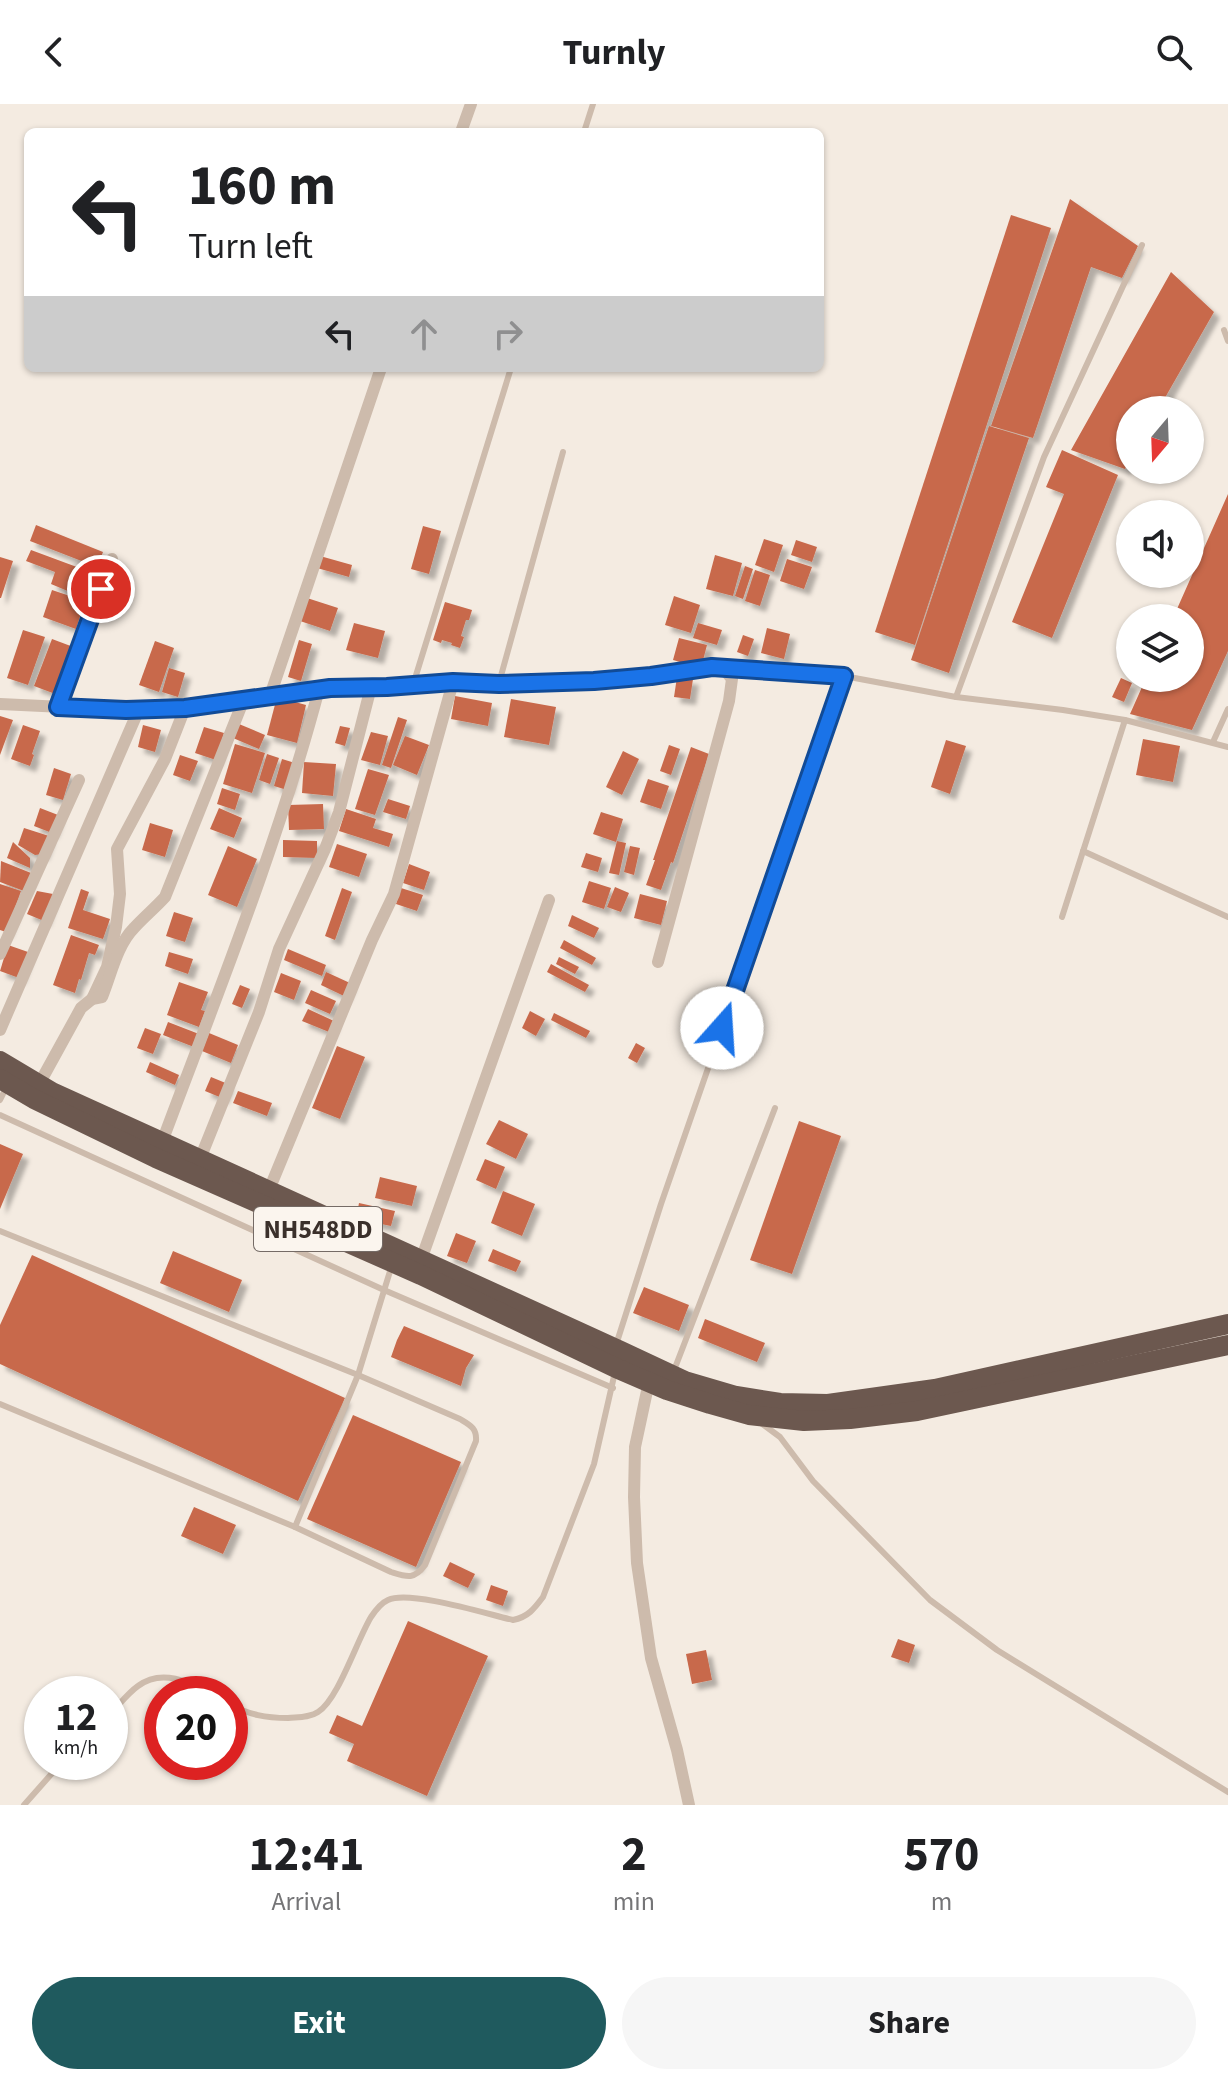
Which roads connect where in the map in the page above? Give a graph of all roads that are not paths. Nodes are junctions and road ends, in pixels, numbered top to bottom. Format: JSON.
{"nodes":[{"id":1,"x":471,"y":104,"type":"edge"},
{"id":2,"x":593,"y":104,"type":"edge"},
{"id":3,"x":462,"y":128,"type":"edge"},
{"id":4,"x":585,"y":128,"type":"edge"},
{"id":5,"x":1142,"y":245,"type":"dead end"},
{"id":6,"x":1224,"y":330,"type":"dead end"},
{"id":7,"x":1228,"y":341,"type":"edge"},
{"id":8,"x":380,"y":372,"type":"edge"},
{"id":9,"x":510,"y":372,"type":"edge"},
{"id":10,"x":563,"y":452,"type":"dead end"},
{"id":11,"x":112,"y":559,"type":"dead end"},
{"id":12,"x":723,"y":668,"type":"junction"},
{"id":13,"x":844,"y":676,"type":"junction"},
{"id":14,"x":453,"y":682,"type":"junction"},
{"id":15,"x":499,"y":684,"type":"junction"},
{"id":16,"x":413,"y":685,"type":"junction"},
{"id":17,"x":371,"y":687,"type":"junction"},
{"id":18,"x":319,"y":689,"type":"junction"},
{"id":19,"x":270,"y":696,"type":"junction"},
{"id":20,"x":956,"y":697,"type":"junction"},
{"id":21,"x":244,"y":699,"type":"junction"},
{"id":22,"x":0,"y":704,"type":"edge"},
{"id":23,"x":58,"y":707,"type":"junction"},
{"id":24,"x":185,"y":708,"type":"junction"},
{"id":25,"x":139,"y":709,"type":"junction"},
{"id":26,"x":1228,"y":709,"type":"edge"},
{"id":27,"x":1125,"y":720,"type":"junction"},
{"id":28,"x":1213,"y":742,"type":"junction"},
{"id":29,"x":1228,"y":747,"type":"edge"},
{"id":30,"x":79,"y":780,"type":"dead end"},
{"id":31,"x":1083,"y":851,"type":"junction"},
{"id":32,"x":549,"y":900,"type":"dead end"},
{"id":33,"x":1062,"y":917,"type":"dead end"},
{"id":34,"x":1228,"y":917,"type":"edge"},
{"id":35,"x":0,"y":954,"type":"edge"},
{"id":36,"x":658,"y":962,"type":"dead end"},
{"id":37,"x":92,"y":999,"type":"junction"},
{"id":38,"x":1,"y":1026,"type":"edge"},
{"id":39,"x":0,"y":1061,"type":"edge"},
{"id":40,"x":3,"y":1088,"type":"edge"},
{"id":41,"x":36,"y":1092,"type":"junction"},
{"id":42,"x":775,"y":1108,"type":"dead end"},
{"id":43,"x":0,"y":1115,"type":"edge"},
{"id":44,"x":162,"y":1142,"type":"junction"},
{"id":45,"x":200,"y":1159,"type":"junction"},
{"id":46,"x":269,"y":1190,"type":"junction"},
{"id":47,"x":0,"y":1231,"type":"edge"},
{"id":48,"x":421,"y":1260,"type":"junction"},
{"id":49,"x":393,"y":1263,"type":"junction"},
{"id":50,"x":384,"y":1290,"type":"junction"},
{"id":51,"x":1228,"y":1324,"type":"edge"},
{"id":52,"x":1228,"y":1345,"type":"edge"},
{"id":53,"x":614,"y":1368,"type":"junction"},
{"id":54,"x":358,"y":1375,"type":"junction"},
{"id":55,"x":660,"y":1379,"type":"junction"},
{"id":56,"x":937,"y":1397,"type":"junction"},
{"id":57,"x":0,"y":1404,"type":"edge"},
{"id":58,"x":749,"y":1415,"type":"junction"},
{"id":59,"x":295,"y":1527,"type":"junction"},
{"id":60,"x":144,"y":1683,"type":"edge"},
{"id":61,"x":128,"y":1696,"type":"edge"},
{"id":62,"x":248,"y":1713,"type":"edge"},
{"id":63,"x":46,"y":1780,"type":"edge"},
{"id":64,"x":1228,"y":1792,"type":"edge"},
{"id":65,"x":24,"y":1805,"type":"edge"},
{"id":66,"x":689,"y":1805,"type":"edge"}],
"edges":[{"from":1,"to":3,"type":"street"},
{"from":2,"to":4,"type":"lane"},
{"from":5,"to":20,"type":"lane"},
{"from":6,"to":7,"type":"lane"},
{"from":8,"to":19,"type":"street"},
{"from":9,"to":16,"type":"lane"},
{"from":10,"to":15,"type":"lane"},
{"from":11,"to":23,"type":"street"},
{"from":12,"to":13,"type":"lane"},
{"from":12,"to":15,"type":"street"},
{"from":12,"to":36,"type":"street"},
{"from":13,"to":20,"type":"lane"},
{"from":13,"to":53,"type":"lane"},
{"from":14,"to":15,"type":"street"},
{"from":14,"to":16,"type":"street"},
{"from":14,"to":46,"type":"street"},
{"from":16,"to":17,"type":"street"},
{"from":17,"to":18,"type":"street"},
{"from":17,"to":45,"type":"street"},
{"from":18,"to":19,"type":"street"},
{"from":18,"to":44,"type":"street"},
{"from":19,"to":21,"type":"street"},
{"from":20,"to":27,"type":"lane"},
{"from":21,"to":24,"type":"street"},
{"from":21,"to":37,"type":"street"},
{"from":22,"to":23,"type":"street"},
{"from":23,"to":25,"type":"street"},
{"from":24,"to":25,"type":"street"},
{"from":24,"to":37,"type":"street"},
{"from":25,"to":38,"type":"street"},
{"from":26,"to":28,"type":"lane"},
{"from":27,"to":28,"type":"lane"},
{"from":27,"to":31,"type":"lane"},
{"from":28,"to":29,"type":"lane"},
{"from":30,"to":35,"type":"street"},
{"from":31,"to":33,"type":"lane"},
{"from":31,"to":34,"type":"lane"},
{"from":32,"to":48,"type":"street"},
{"from":37,"to":41,"type":"street"},
{"from":39,"to":41,"type":"highway","number":"NH548DD"},
{"from":40,"to":41,"type":"highway","number":"NH548DD"},
{"from":41,"to":44,"type":"highway","number":"NH548DD"},
{"from":41,"to":49,"type":"highway","number":"NH548DD"},
{"from":42,"to":55,"type":"lane"},
{"from":43,"to":50,"type":"lane"},
{"from":44,"to":45,"type":"highway","number":"NH548DD"},
{"from":45,"to":46,"type":"highway","number":"NH548DD"},
{"from":46,"to":48,"type":"highway","number":"NH548DD"},
{"from":47,"to":54,"type":"lane"},
{"from":48,"to":53,"type":"highway","number":"NH548DD"},
{"from":49,"to":50,"type":"lane"},
{"from":49,"to":53,"type":"highway","number":"NH548DD"},
{"from":50,"to":53,"type":"lane"},
{"from":50,"to":54,"type":"lane"},
{"from":51,"to":56,"type":"highway","number":"NH548DD"},
{"from":52,"to":56,"type":"highway","number":"NH548DD"},
{"from":53,"to":55,"type":"highway","number":"NH548DD"},
{"from":53,"to":62,"type":"lane"},
{"from":54,"to":59,"type":"lane"},
{"from":54,"to":59,"type":"lane"},
{"from":55,"to":56,"type":"highway","number":"NH548DD"},
{"from":55,"to":58,"type":"highway","number":"NH548DD"},
{"from":55,"to":66,"type":"street"},
{"from":56,"to":58,"type":"highway","number":"NH548DD"},
{"from":57,"to":59,"type":"lane"},
{"from":58,"to":64,"type":"lane"},
{"from":60,"to":61,"type":"lane"},
{"from":63,"to":65,"type":"lane"}]}
